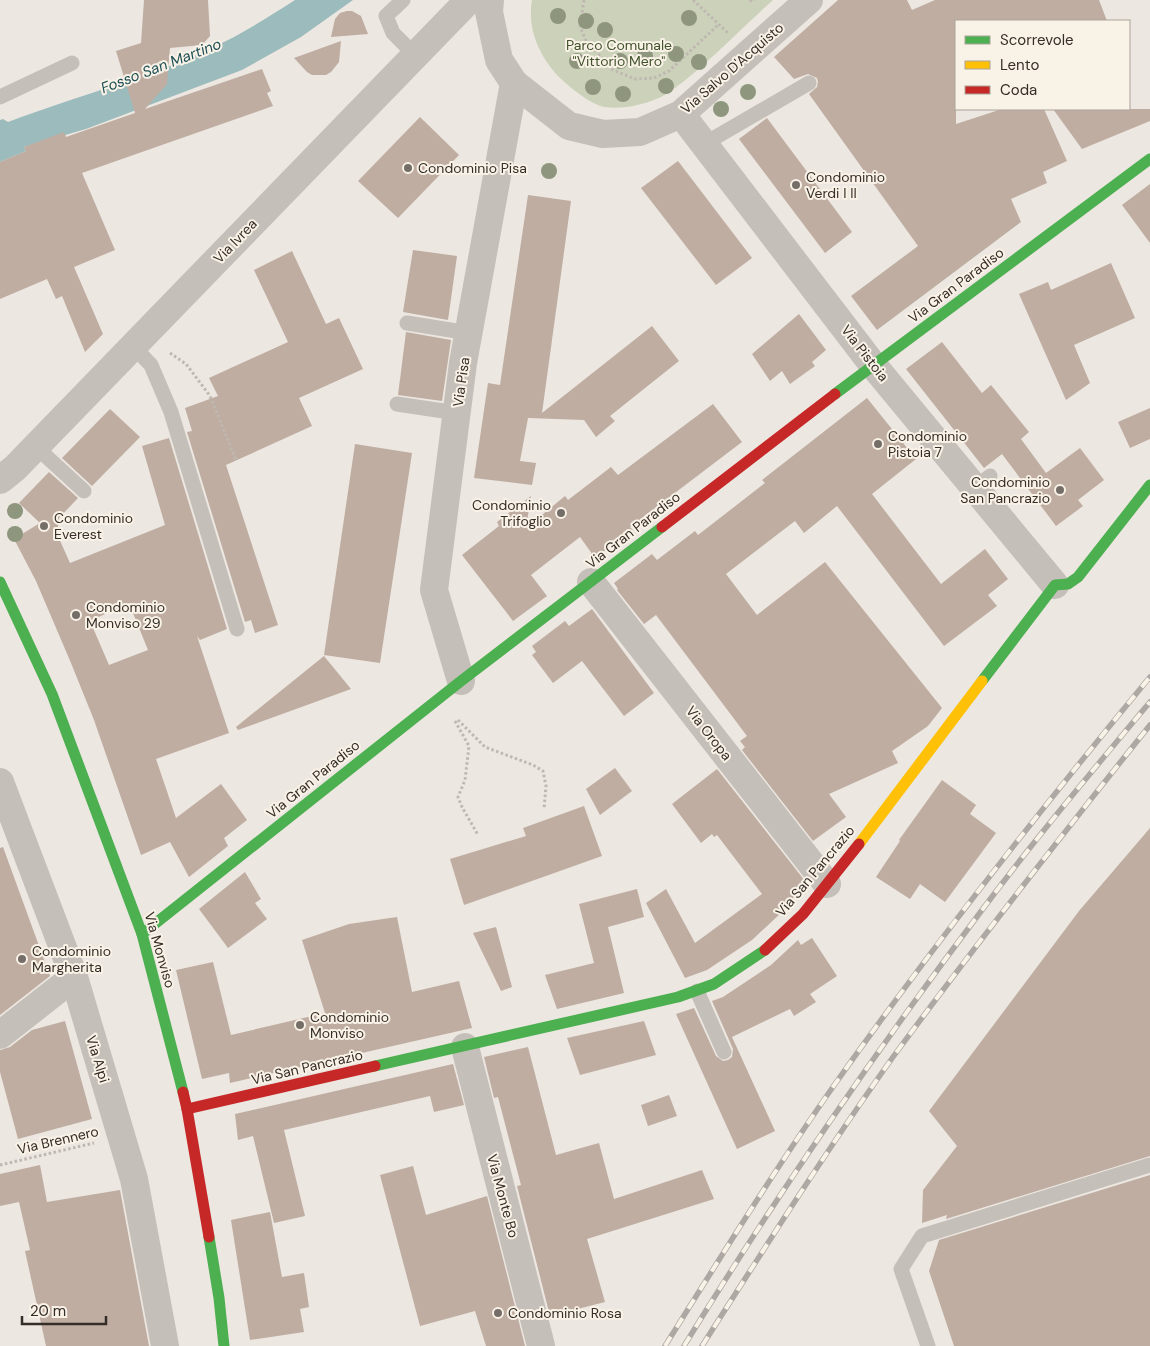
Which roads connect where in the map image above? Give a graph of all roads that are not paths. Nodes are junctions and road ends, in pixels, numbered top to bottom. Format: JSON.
{"nodes":[{"id":1,"x":403,"y":0,"type":"edge"},
{"id":2,"x":490,"y":0,"type":"edge"},
{"id":3,"x":809,"y":0,"type":"edge"},
{"id":4,"x":462,"y":2,"type":"edge"},
{"id":5,"x":415,"y":55,"type":"junction"},
{"id":6,"x":72,"y":63,"type":"dead end"},
{"id":7,"x":514,"y":83,"type":"junction"},
{"id":8,"x":809,"y":83,"type":"dead end"},
{"id":9,"x":0,"y":96,"type":"edge"},
{"id":10,"x":681,"y":114,"type":"junction"},
{"id":11,"x":704,"y":144,"type":"junction"},
{"id":12,"x":1150,"y":159,"type":"edge"},
{"id":13,"x":407,"y":323,"type":"dead end"},
{"id":14,"x":469,"y":333,"type":"junction"},
{"id":15,"x":133,"y":346,"type":"junction"},
{"id":16,"x":873,"y":365,"type":"junction"},
{"id":17,"x":397,"y":404,"type":"dead end"},
{"id":18,"x":457,"y":413,"type":"junction"},
{"id":19,"x":35,"y":446,"type":"junction"},
{"id":20,"x":0,"y":480,"type":"edge"},
{"id":21,"x":1150,"y":485,"type":"edge"},
{"id":22,"x":84,"y":491,"type":"dead end"},
{"id":23,"x":0,"y":582,"type":"edge"},
{"id":24,"x":591,"y":582,"type":"junction"},
{"id":25,"x":1055,"y":585,"type":"junction"},
{"id":26,"x":236,"y":629,"type":"dead end"},
{"id":27,"x":461,"y":681,"type":"junction"},
{"id":28,"x":0,"y":782,"type":"edge"},
{"id":29,"x":827,"y":884,"type":"junction"},
{"id":30,"x":142,"y":934,"type":"junction"},
{"id":31,"x":74,"y":977,"type":"junction"},
{"id":32,"x":697,"y":990,"type":"junction"},
{"id":33,"x":0,"y":1035,"type":"edge"},
{"id":34,"x":465,"y":1046,"type":"junction"},
{"id":35,"x":724,"y":1052,"type":"dead end"},
{"id":36,"x":187,"y":1109,"type":"junction"},
{"id":37,"x":1150,"y":1165,"type":"edge"},
{"id":38,"x":165,"y":1346,"type":"edge"},
{"id":39,"x":224,"y":1346,"type":"edge"},
{"id":40,"x":541,"y":1346,"type":"edge"},
{"id":41,"x":928,"y":1346,"type":"edge"}],
"edges":[{"from":1,"to":5,"type":"lane"},
{"from":2,"to":7,"type":"street","name":"Via Salvo D'Acquisto"},
{"from":3,"to":10,"type":"street","name":"Via Salvo D'Acquisto"},
{"from":4,"to":5,"type":"street","name":"Via Ivrea"},
{"from":5,"to":15,"type":"street","name":"Via Ivrea"},
{"from":6,"to":9,"type":"lane"},
{"from":7,"to":10,"type":"street","name":"Via Salvo D'Acquisto"},
{"from":7,"to":14,"type":"street","name":"Via Pisa"},
{"from":8,"to":11,"type":"lane"},
{"from":10,"to":11,"type":"street","name":"Via Pistoia"},
{"from":11,"to":16,"type":"street","name":"Via Pistoia"},
{"from":12,"to":16,"type":"street","name":"Via Gran Paradiso"},
{"from":13,"to":14,"type":"lane"},
{"from":14,"to":18,"type":"street","name":"Via Pisa"},
{"from":15,"to":19,"type":"street","name":"Via Ivrea"},
{"from":15,"to":26,"type":"lane"},
{"from":16,"to":24,"type":"street","name":"Via Gran Paradiso"},
{"from":16,"to":25,"type":"street","name":"Via Pistoia"},
{"from":17,"to":18,"type":"lane"},
{"from":18,"to":27,"type":"street","name":"Via Pisa"},
{"from":19,"to":20,"type":"street","name":"Via Ivrea"},
{"from":19,"to":22,"type":"lane"},
{"from":21,"to":25,"type":"street"},
{"from":23,"to":30,"type":"street","name":"Via Monviso"},
{"from":24,"to":27,"type":"street","name":"Via Gran Paradiso"},
{"from":24,"to":29,"type":"street","name":"Via Oropa"},
{"from":25,"to":29,"type":"street","name":"Via San Pancrazio"},
{"from":27,"to":30,"type":"street","name":"Via Gran Paradiso"},
{"from":28,"to":31,"type":"street","name":"Via Alpi"},
{"from":29,"to":32,"type":"street","name":"Via San Pancrazio"},
{"from":30,"to":36,"type":"street","name":"Via Monviso"},
{"from":31,"to":33,"type":"street"},
{"from":31,"to":38,"type":"street","name":"Via Alpi"},
{"from":32,"to":34,"type":"street","name":"Via San Pancrazio"},
{"from":32,"to":35,"type":"lane"},
{"from":34,"to":36,"type":"street","name":"Via San Pancrazio"},
{"from":34,"to":40,"type":"street","name":"Via Monte Bo"},
{"from":36,"to":39,"type":"street","name":"Via Monviso"},
{"from":37,"to":41,"type":"lane"}]}
